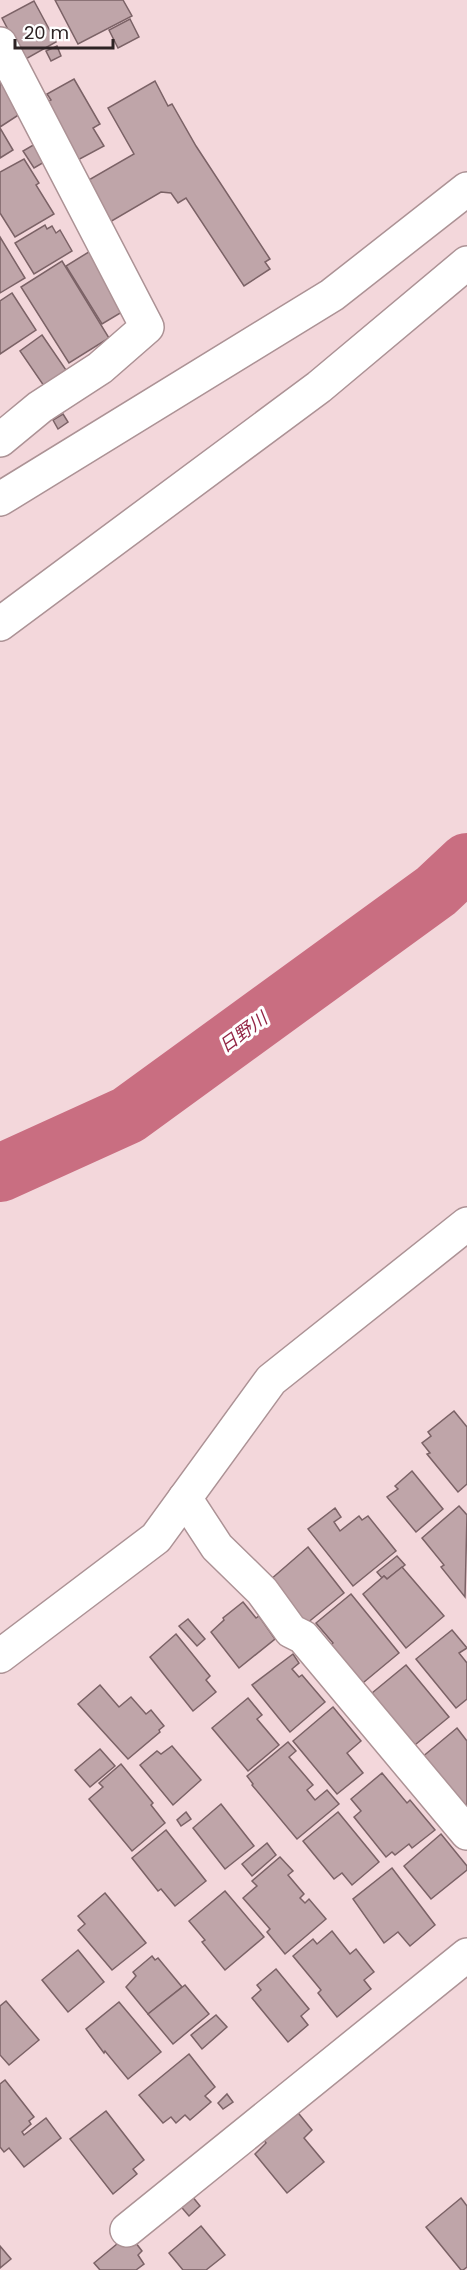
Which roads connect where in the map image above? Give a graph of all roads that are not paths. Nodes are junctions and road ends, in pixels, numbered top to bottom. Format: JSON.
{"nodes":[{"id":1,"x":0,"y":44,"type":"edge"},
{"id":2,"x":467,"y":189,"type":"edge"},
{"id":3,"x":467,"y":263,"type":"edge"},
{"id":4,"x":4,"y":429,"type":"edge"},
{"id":5,"x":0,"y":499,"type":"edge"},
{"id":6,"x":0,"y":624,"type":"edge"},
{"id":7,"x":467,"y":1224,"type":"edge"},
{"id":8,"x":185,"y":1498,"type":"junction"},
{"id":9,"x":0,"y":1656,"type":"edge"},
{"id":10,"x":467,"y":1833,"type":"edge"},
{"id":11,"x":467,"y":1955,"type":"edge"},
{"id":12,"x":127,"y":2230,"type":"dead end"}],
"edges":[{"from":1,"to":4,"type":"street"},
{"from":2,"to":5,"type":"street"},
{"from":3,"to":6,"type":"street"},
{"from":7,"to":8,"type":"street"},
{"from":8,"to":9,"type":"street"},
{"from":8,"to":10,"type":"street"},
{"from":11,"to":12,"type":"street"}]}
